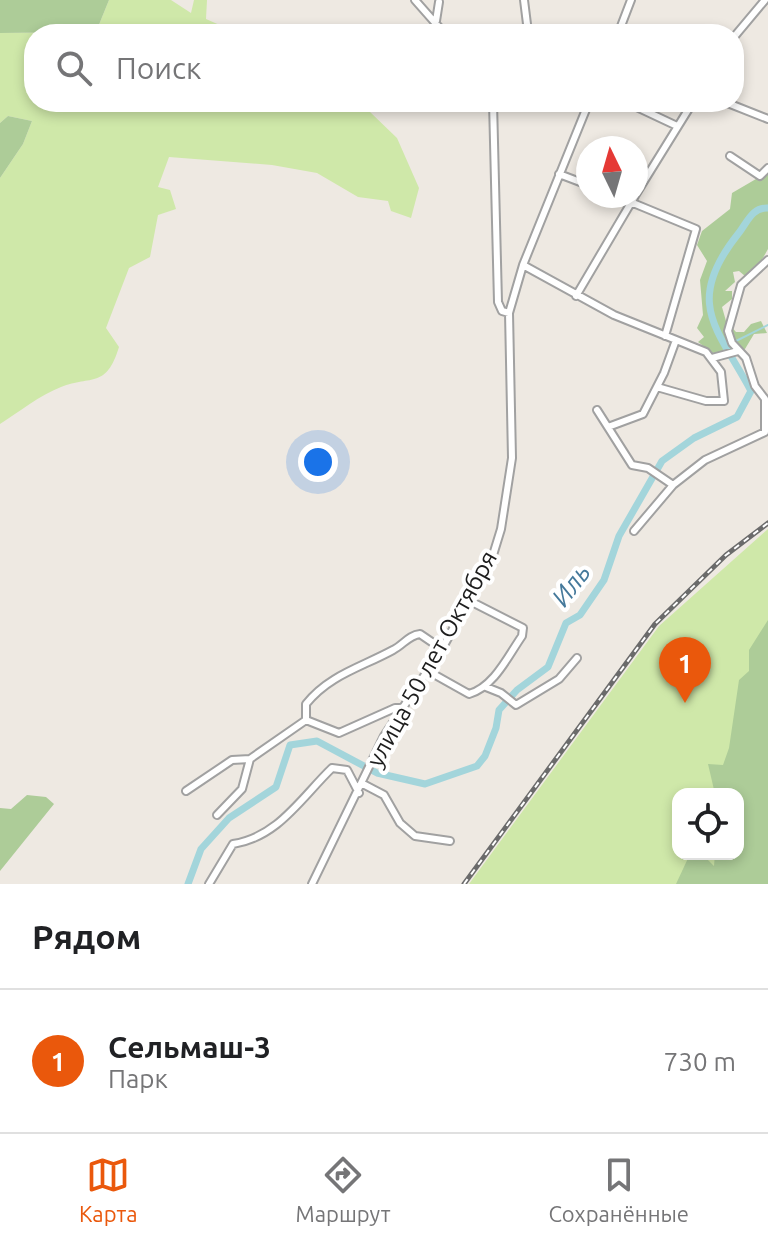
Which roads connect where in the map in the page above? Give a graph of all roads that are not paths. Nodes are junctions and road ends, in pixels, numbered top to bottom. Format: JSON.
{"nodes":[{"id":1,"x":415,"y":0,"type":"edge"},
{"id":2,"x":524,"y":0,"type":"edge"},
{"id":3,"x":631,"y":0,"type":"edge"},
{"id":4,"x":766,"y":0,"type":"edge"},
{"id":5,"x":436,"y":1,"type":"edge"},
{"id":6,"x":426,"y":9,"type":"junction"},
{"id":7,"x":436,"y":21,"type":"junction"},
{"id":8,"x":438,"y":24,"type":"edge"},
{"id":9,"x":527,"y":24,"type":"edge"},
{"id":10,"x":622,"y":24,"type":"edge"},
{"id":11,"x":744,"y":25,"type":"edge"},
{"id":12,"x":744,"y":110,"type":"edge"},
{"id":13,"x":493,"y":112,"type":"edge"},
{"id":14,"x":585,"y":112,"type":"edge"},
{"id":15,"x":647,"y":112,"type":"edge"},
{"id":16,"x":686,"y":112,"type":"edge"},
{"id":17,"x":768,"y":119,"type":"edge"},
{"id":18,"x":677,"y":126,"type":"junction"},
{"id":19,"x":730,"y":156,"type":"dead end"},
{"id":20,"x":768,"y":168,"type":"edge"},
{"id":21,"x":559,"y":174,"type":"junction"},
{"id":22,"x":648,"y":174,"type":"edge"},
{"id":23,"x":576,"y":180,"type":"edge"},
{"id":24,"x":648,"y":204,"type":"edge"},
{"id":25,"x":628,"y":208,"type":"edge"},
{"id":26,"x":768,"y":260,"type":"edge"},
{"id":27,"x":523,"y":265,"type":"junction"},
{"id":28,"x":576,"y":296,"type":"junction"},
{"id":29,"x":509,"y":313,"type":"junction"},
{"id":30,"x":665,"y":336,"type":"junction"},
{"id":31,"x":676,"y":340,"type":"junction"},
{"id":32,"x":731,"y":353,"type":"junction"},
{"id":33,"x":712,"y":358,"type":"junction"},
{"id":34,"x":657,"y":387,"type":"junction"},
{"id":35,"x":766,"y":399,"type":"edge"},
{"id":36,"x":597,"y":410,"type":"dead end"},
{"id":37,"x":608,"y":427,"type":"junction"},
{"id":38,"x":673,"y":485,"type":"junction"},
{"id":39,"x":634,"y":531,"type":"dead end"},
{"id":40,"x":470,"y":601,"type":"junction"},
{"id":41,"x":442,"y":649,"type":"junction"},
{"id":42,"x":577,"y":658,"type":"dead end"},
{"id":43,"x":428,"y":671,"type":"junction"},
{"id":44,"x":486,"y":687,"type":"junction"},
{"id":45,"x":402,"y":708,"type":"junction"},
{"id":46,"x":306,"y":720,"type":"junction"},
{"id":47,"x":250,"y":759,"type":"junction"},
{"id":48,"x":364,"y":782,"type":"junction"},
{"id":49,"x":186,"y":791,"type":"dead end"},
{"id":50,"x":359,"y":793,"type":"junction"},
{"id":51,"x":217,"y":815,"type":"dead end"},
{"id":52,"x":450,"y":841,"type":"dead end"},
{"id":53,"x":209,"y":884,"type":"edge"},
{"id":54,"x":312,"y":884,"type":"edge"}],
"edges":[{"from":1,"to":6,"type":"street"},
{"from":2,"to":9,"type":"street"},
{"from":3,"to":10,"type":"street"},
{"from":4,"to":11,"type":"street"},
{"from":5,"to":6,"type":"street"},
{"from":5,"to":7,"type":"street"},
{"from":6,"to":7,"type":"street"},
{"from":7,"to":8,"type":"street"},
{"from":12,"to":17,"type":"street"},
{"from":13,"to":29,"type":"street"},
{"from":14,"to":21,"type":"street","name":"улица 50 лет Октября"},
{"from":15,"to":18,"type":"street"},
{"from":16,"to":18,"type":"street"},
{"from":18,"to":22,"type":"street"},
{"from":19,"to":20,"type":"street"},
{"from":21,"to":23,"type":"street"},
{"from":21,"to":27,"type":"street","name":"улица 50 лет Октября"},
{"from":24,"to":30,"type":"street"},
{"from":25,"to":28,"type":"street"},
{"from":26,"to":32,"type":"street"},
{"from":27,"to":28,"type":"street"},
{"from":27,"to":29,"type":"street","name":"улица 50 лет Октября"},
{"from":28,"to":30,"type":"street"},
{"from":29,"to":40,"type":"street","name":"улица 50 лет Октября"},
{"from":30,"to":31,"type":"street"},
{"from":31,"to":33,"type":"street"},
{"from":31,"to":34,"type":"street"},
{"from":32,"to":33,"type":"street"},
{"from":32,"to":35,"type":"street"},
{"from":33,"to":34,"type":"street"},
{"from":34,"to":37,"type":"street"},
{"from":35,"to":38,"type":"street"},
{"from":36,"to":37,"type":"street"},
{"from":37,"to":38,"type":"street"},
{"from":38,"to":39,"type":"street"},
{"from":40,"to":41,"type":"street","name":"улица 50 лет Октября"},
{"from":40,"to":44,"type":"street"},
{"from":41,"to":43,"type":"street","name":"улица 50 лет Октября"},
{"from":41,"to":46,"type":"street"},
{"from":42,"to":44,"type":"street"},
{"from":43,"to":44,"type":"street"},
{"from":43,"to":45,"type":"street","name":"улица 50 лет Октября"},
{"from":45,"to":46,"type":"street"},
{"from":45,"to":48,"type":"street","name":"улица 50 лет Октября"},
{"from":46,"to":47,"type":"street"},
{"from":47,"to":49,"type":"street"},
{"from":47,"to":51,"type":"street"},
{"from":48,"to":50,"type":"street","name":"улица 50 лет Октября"},
{"from":48,"to":52,"type":"street"},
{"from":50,"to":53,"type":"street"},
{"from":50,"to":54,"type":"street","name":"улица 50 лет Октября"}]}
